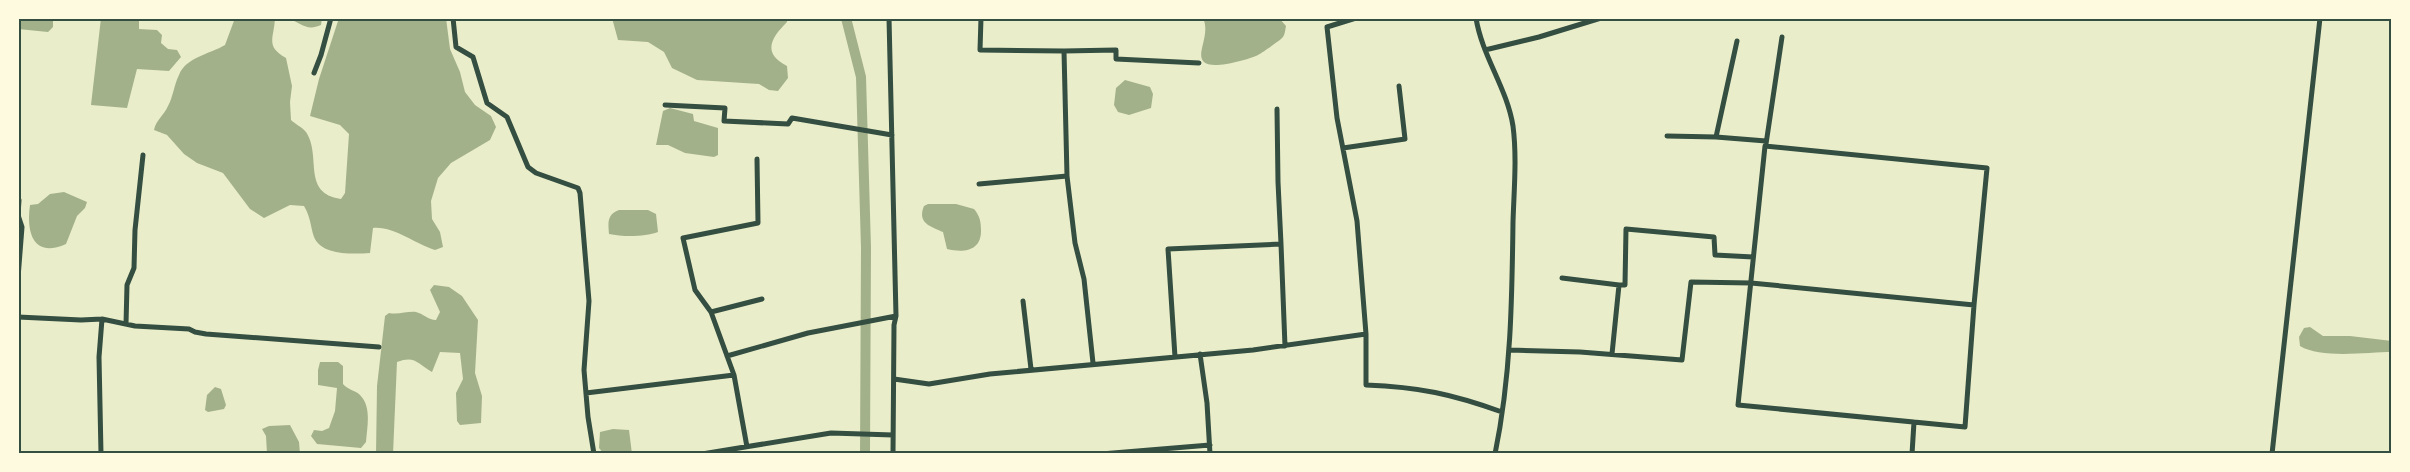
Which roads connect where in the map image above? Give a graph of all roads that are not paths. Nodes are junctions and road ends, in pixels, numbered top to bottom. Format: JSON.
{"nodes":[{"id":1,"x":331,"y":18,"type":"edge"},
{"id":2,"x":453,"y":18,"type":"edge"},
{"id":3,"x":889,"y":18,"type":"edge"},
{"id":4,"x":981,"y":18,"type":"edge"},
{"id":5,"x":1356,"y":18,"type":"edge"},
{"id":6,"x":1476,"y":18,"type":"edge"},
{"id":7,"x":1601,"y":18,"type":"edge"},
{"id":8,"x":2320,"y":18,"type":"edge"},
{"id":9,"x":1782,"y":37,"type":"dead end"},
{"id":10,"x":1737,"y":41,"type":"dead end"},
{"id":11,"x":1485,"y":50,"type":"junction"},
{"id":12,"x":1065,"y":51,"type":"junction"},
{"id":13,"x":1199,"y":63,"type":"dead end"},
{"id":14,"x":314,"y":73,"type":"dead end"},
{"id":15,"x":1399,"y":86,"type":"dead end"},
{"id":16,"x":664,"y":105,"type":"dead end"},
{"id":17,"x":1278,"y":108,"type":"dead end"},
{"id":18,"x":892,"y":135,"type":"junction"},
{"id":19,"x":1667,"y":136,"type":"dead end"},
{"id":20,"x":1716,"y":137,"type":"junction"},
{"id":21,"x":1766,"y":144,"type":"junction"},
{"id":22,"x":1343,"y":148,"type":"junction"},
{"id":23,"x":143,"y":155,"type":"dead end"},
{"id":24,"x":757,"y":159,"type":"dead end"},
{"id":25,"x":1067,"y":176,"type":"junction"},
{"id":26,"x":979,"y":184,"type":"dead end"},
{"id":27,"x":19,"y":200,"type":"edge"},
{"id":28,"x":1281,"y":244,"type":"junction"},
{"id":29,"x":1754,"y":257,"type":"junction"},
{"id":30,"x":18,"y":278,"type":"edge"},
{"id":31,"x":1562,"y":278,"type":"dead end"},
{"id":32,"x":1750,"y":283,"type":"junction"},
{"id":33,"x":1619,"y":285,"type":"junction"},
{"id":34,"x":762,"y":299,"type":"dead end"},
{"id":35,"x":1023,"y":301,"type":"dead end"},
{"id":36,"x":1974,"y":305,"type":"junction"},
{"id":37,"x":711,"y":312,"type":"junction"},
{"id":38,"x":896,"y":316,"type":"junction"},
{"id":39,"x":18,"y":317,"type":"edge"},
{"id":40,"x":102,"y":319,"type":"junction"},
{"id":41,"x":126,"y":324,"type":"junction"},
{"id":42,"x":1366,"y":334,"type":"junction"},
{"id":43,"x":1285,"y":346,"type":"junction"},
{"id":44,"x":378,"y":347,"type":"dead end"},
{"id":45,"x":1510,"y":350,"type":"junction"},
{"id":46,"x":1200,"y":354,"type":"junction"},
{"id":47,"x":1612,"y":354,"type":"junction"},
{"id":48,"x":728,"y":356,"type":"junction"},
{"id":49,"x":1175,"y":357,"type":"junction"},
{"id":50,"x":1093,"y":363,"type":"junction"},
{"id":51,"x":1031,"y":369,"type":"junction"},
{"id":52,"x":734,"y":375,"type":"junction"},
{"id":53,"x":894,"y":379,"type":"junction"},
{"id":54,"x":586,"y":393,"type":"junction"},
{"id":55,"x":1502,"y":412,"type":"junction"},
{"id":56,"x":1914,"y":422,"type":"junction"},
{"id":57,"x":893,"y":435,"type":"junction"},
{"id":58,"x":1210,"y":445,"type":"junction"},
{"id":59,"x":747,"y":447,"type":"junction"},
{"id":60,"x":101,"y":454,"type":"edge"},
{"id":61,"x":594,"y":454,"type":"edge"},
{"id":62,"x":702,"y":454,"type":"edge"},
{"id":63,"x":893,"y":454,"type":"edge"},
{"id":64,"x":1101,"y":454,"type":"edge"},
{"id":65,"x":1210,"y":454,"type":"edge"},
{"id":66,"x":1495,"y":454,"type":"edge"},
{"id":67,"x":1912,"y":454,"type":"edge"},
{"id":68,"x":2272,"y":454,"type":"edge"}],
"edges":[{"from":1,"to":14,"type":"street"},
{"from":2,"to":54,"type":"street"},
{"from":3,"to":18,"type":"street"},
{"from":4,"to":12,"type":"street"},
{"from":5,"to":22,"type":"street"},
{"from":6,"to":11,"type":"street"},
{"from":7,"to":11,"type":"street"},
{"from":8,"to":68,"type":"street"},
{"from":9,"to":21,"type":"street"},
{"from":10,"to":20,"type":"street"},
{"from":11,"to":45,"type":"street"},
{"from":12,"to":13,"type":"street"},
{"from":12,"to":25,"type":"street"},
{"from":15,"to":22,"type":"street"},
{"from":16,"to":18,"type":"street"},
{"from":17,"to":28,"type":"street"},
{"from":18,"to":38,"type":"street"},
{"from":19,"to":20,"type":"street"},
{"from":20,"to":21,"type":"street"},
{"from":21,"to":29,"type":"street"},
{"from":21,"to":36,"type":"street"},
{"from":22,"to":42,"type":"street"},
{"from":23,"to":41,"type":"street"},
{"from":24,"to":37,"type":"street"},
{"from":25,"to":26,"type":"street"},
{"from":25,"to":50,"type":"street"},
{"from":27,"to":30,"type":"street"},
{"from":28,"to":43,"type":"street"},
{"from":28,"to":49,"type":"street"},
{"from":29,"to":32,"type":"street"},
{"from":29,"to":33,"type":"street"},
{"from":31,"to":33,"type":"street"},
{"from":32,"to":36,"type":"street"},
{"from":32,"to":47,"type":"street"},
{"from":32,"to":56,"type":"street"},
{"from":33,"to":47,"type":"street"},
{"from":34,"to":37,"type":"street"},
{"from":35,"to":51,"type":"street"},
{"from":36,"to":56,"type":"street"},
{"from":37,"to":48,"type":"street"},
{"from":38,"to":48,"type":"street"},
{"from":38,"to":53,"type":"street"},
{"from":39,"to":40,"type":"street"},
{"from":40,"to":41,"type":"street"},
{"from":40,"to":60,"type":"street"},
{"from":41,"to":44,"type":"street"},
{"from":42,"to":43,"type":"street"},
{"from":42,"to":55,"type":"street"},
{"from":43,"to":46,"type":"street"},
{"from":45,"to":47,"type":"street"},
{"from":45,"to":55,"type":"street"},
{"from":46,"to":49,"type":"street"},
{"from":46,"to":58,"type":"street"},
{"from":48,"to":52,"type":"street"},
{"from":49,"to":50,"type":"street"},
{"from":50,"to":51,"type":"street"},
{"from":51,"to":53,"type":"street"},
{"from":52,"to":54,"type":"street"},
{"from":52,"to":59,"type":"street"},
{"from":53,"to":57,"type":"street"},
{"from":54,"to":61,"type":"street"},
{"from":55,"to":66,"type":"street"},
{"from":56,"to":67,"type":"street"},
{"from":57,"to":59,"type":"street"},
{"from":57,"to":63,"type":"street"},
{"from":58,"to":64,"type":"street"},
{"from":58,"to":65,"type":"street"},
{"from":59,"to":62,"type":"street"}]}
